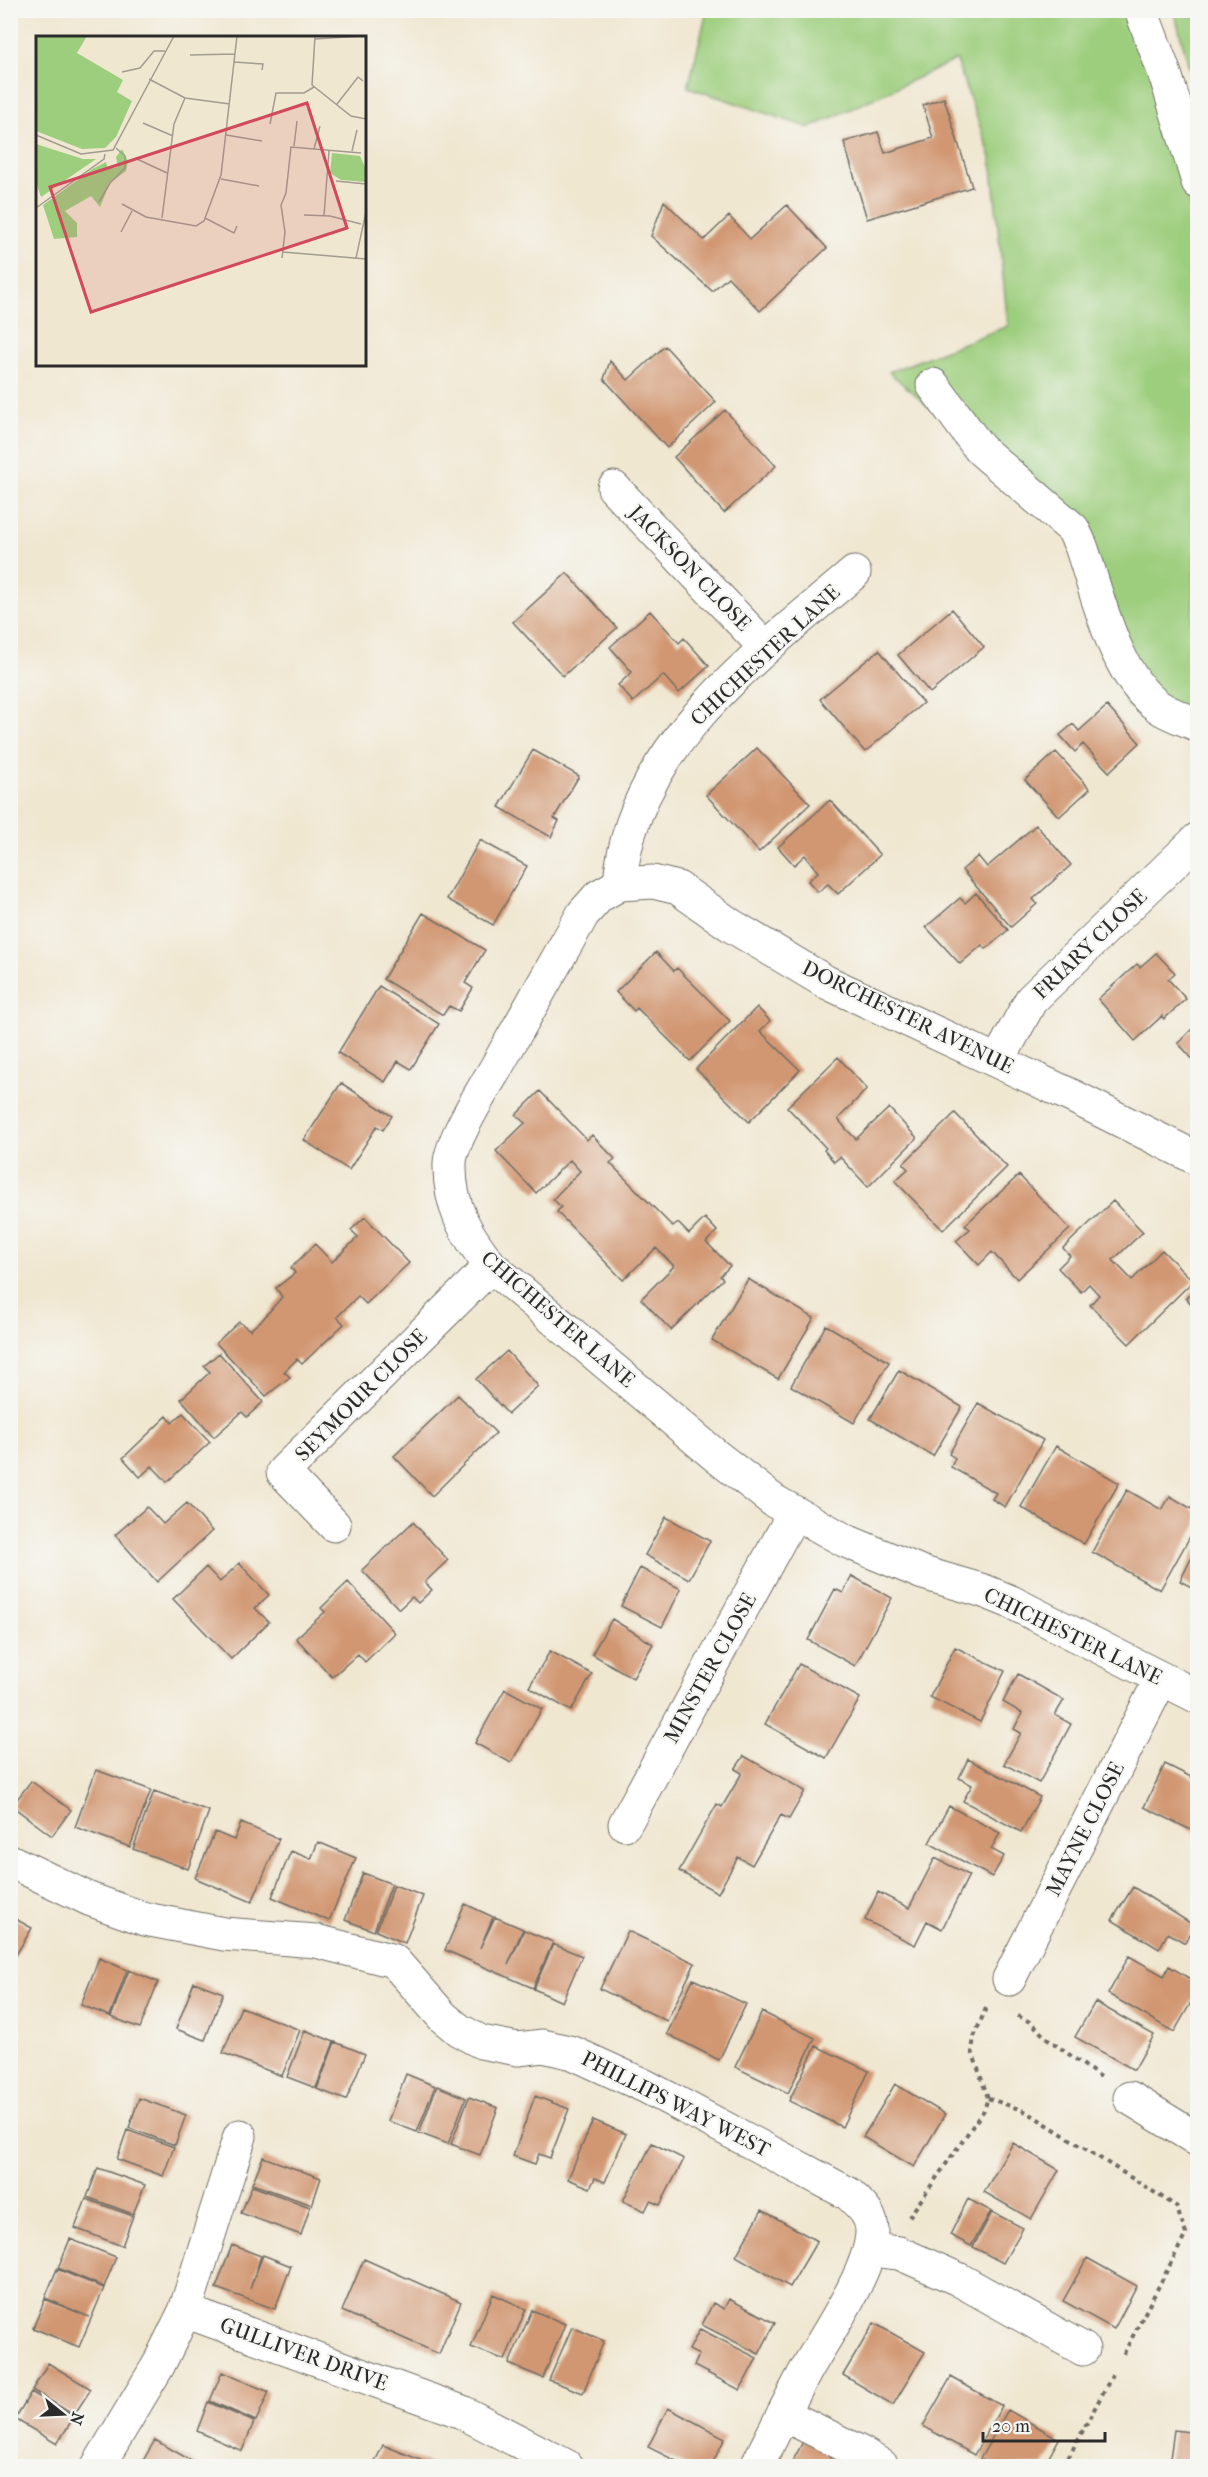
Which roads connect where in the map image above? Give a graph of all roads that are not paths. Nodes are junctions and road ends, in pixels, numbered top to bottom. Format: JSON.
{"nodes":[{"id":1,"x":1141,"y":10,"type":"edge"},
{"id":2,"x":1197,"y":182,"type":"edge"},
{"id":3,"x":933,"y":385,"type":"dead end"},
{"id":4,"x":614,"y":488,"type":"dead end"},
{"id":5,"x":854,"y":573,"type":"dead end"},
{"id":6,"x":766,"y":648,"type":"junction"},
{"id":7,"x":1197,"y":725,"type":"edge"},
{"id":8,"x":1197,"y":838,"type":"edge"},
{"id":9,"x":620,"y":884,"type":"junction"},
{"id":10,"x":998,"y":1060,"type":"junction"},
{"id":11,"x":1197,"y":1160,"type":"edge"},
{"id":12,"x":491,"y":1266,"type":"junction"},
{"id":13,"x":794,"y":1514,"type":"junction"},
{"id":14,"x":334,"y":1525,"type":"dead end"},
{"id":15,"x":1161,"y":1679,"type":"junction"},
{"id":16,"x":1197,"y":1697,"type":"edge"},
{"id":17,"x":625,"y":1824,"type":"dead end"},
{"id":18,"x":10,"y":1861,"type":"edge"},
{"id":19,"x":999,"y":1990,"type":"road end"},
{"id":20,"x":1130,"y":2098,"type":"road end"},
{"id":21,"x":240,"y":2136,"type":"dead end"},
{"id":22,"x":1197,"y":2140,"type":"edge"},
{"id":23,"x":870,"y":2250,"type":"junction"},
{"id":24,"x":185,"y":2311,"type":"junction"},
{"id":25,"x":1083,"y":2349,"type":"dead end"},
{"id":26,"x":783,"y":2414,"type":"junction"},
{"id":27,"x":98,"y":2466,"type":"edge"},
{"id":28,"x":566,"y":2466,"type":"edge"},
{"id":29,"x":757,"y":2466,"type":"edge"},
{"id":30,"x":882,"y":2466,"type":"edge"}],
"edges":[{"from":1,"to":2,"type":"street"},
{"from":3,"to":7,"type":"street"},
{"from":4,"to":6,"type":"street","name":"JACKSON CLOSE"},
{"from":5,"to":6,"type":"street","name":"CHICHESTER LANE"},
{"from":6,"to":9,"type":"street","name":"CHICHESTER LANE"},
{"from":8,"to":10,"type":"street","name":"FRIARY CLOSE"},
{"from":9,"to":10,"type":"street","name":"DORCHESTER AVENUE"},
{"from":9,"to":12,"type":"street","name":"CHICHESTER LANE"},
{"from":10,"to":11,"type":"street","name":"DORCHESTER AVENUE"},
{"from":12,"to":13,"type":"street","name":"CHICHESTER LANE"},
{"from":12,"to":14,"type":"street","name":"SEYMOUR CLOSE"},
{"from":13,"to":15,"type":"street","name":"CHICHESTER LANE"},
{"from":13,"to":17,"type":"street","name":"MINSTER CLOSE"},
{"from":15,"to":16,"type":"street","name":"CHICHESTER LANE"},
{"from":15,"to":19,"type":"street","name":"MAYNE CLOSE"},
{"from":18,"to":23,"type":"street","name":"PHILLIPS WAY WEST"},
{"from":20,"to":22,"type":"street"},
{"from":21,"to":24,"type":"street"},
{"from":23,"to":25,"type":"street"},
{"from":23,"to":26,"type":"street","name":"PHILLIPS WAY WEST"},
{"from":24,"to":27,"type":"street"},
{"from":24,"to":28,"type":"street","name":"GULLIVER DRIVE"},
{"from":26,"to":29,"type":"street","name":"PHILLIPS WAY WEST"},
{"from":26,"to":30,"type":"street"}]}
